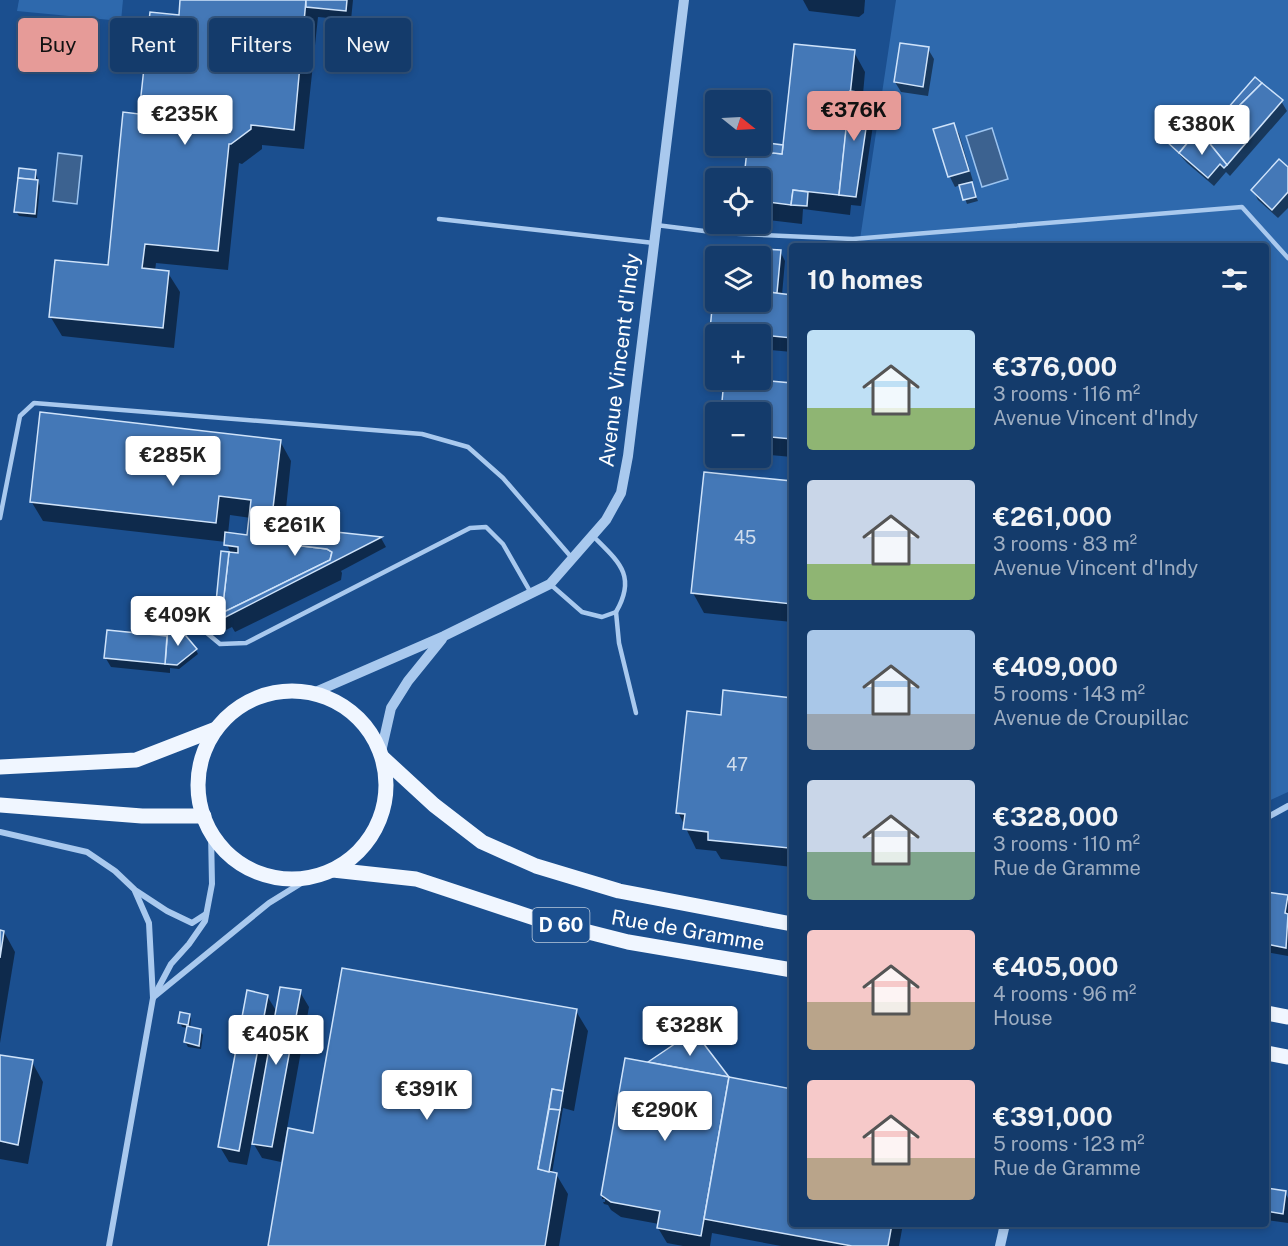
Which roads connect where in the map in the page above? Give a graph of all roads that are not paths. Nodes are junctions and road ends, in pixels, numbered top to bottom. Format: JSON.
{"nodes":[{"id":1,"x":684,"y":0,"type":"edge"},
{"id":2,"x":439,"y":219,"type":"dead end"},
{"id":3,"x":656,"y":225,"type":"junction"},
{"id":4,"x":654,"y":243,"type":"junction"},
{"id":5,"x":1288,"y":258,"type":"edge"},
{"id":6,"x":0,"y":518,"type":"edge"},
{"id":7,"x":592,"y":535,"type":"junction"},
{"id":8,"x":572,"y":558,"type":"junction"},
{"id":9,"x":550,"y":584,"type":"junction"},
{"id":10,"x":531,"y":593,"type":"junction"},
{"id":11,"x":616,"y":612,"type":"junction"},
{"id":12,"x":184,"y":614,"type":"dead end"},
{"id":13,"x":444,"y":636,"type":"junction"},
{"id":14,"x":313,"y":693,"type":"junction"},
{"id":15,"x":636,"y":713,"type":"dead end"},
{"id":16,"x":216,"y":729,"type":"junction"},
{"id":17,"x":382,"y":755,"type":"junction"},
{"id":18,"x":0,"y":766,"type":"edge"},
{"id":19,"x":0,"y":806,"type":"edge"},
{"id":20,"x":1288,"y":806,"type":"edge"},
{"id":21,"x":204,"y":816,"type":"junction"},
{"id":22,"x":1269,"y":816,"type":"edge"},
{"id":23,"x":0,"y":832,"type":"edge"},
{"id":24,"x":211,"y":833,"type":"junction"},
{"id":25,"x":333,"y":870,"type":"junction"},
{"id":26,"x":311,"y":877,"type":"junction"},
{"id":27,"x":135,"y":890,"type":"junction"},
{"id":28,"x":206,"y":914,"type":"junction"},
{"id":29,"x":789,"y":923,"type":"edge"},
{"id":30,"x":789,"y":969,"type":"edge"},
{"id":31,"x":153,"y":998,"type":"junction"},
{"id":32,"x":1269,"y":1014,"type":"edge"},
{"id":33,"x":1288,"y":1017,"type":"edge"},
{"id":34,"x":1269,"y":1054,"type":"edge"},
{"id":35,"x":1288,"y":1057,"type":"edge"},
{"id":36,"x":1004,"y":1227,"type":"edge"},
{"id":37,"x":109,"y":1246,"type":"edge"},
{"id":38,"x":1000,"y":1246,"type":"edge"}],
"edges":[{"from":1,"to":3,"type":"street","name":"Avenue Vincent d'Indy"},
{"from":2,"to":4,"type":"lane"},
{"from":3,"to":4,"type":"street","name":"Avenue Vincent d'Indy"},
{"from":3,"to":5,"type":"lane"},
{"from":4,"to":7,"type":"street","name":"Avenue Vincent d'Indy"},
{"from":6,"to":8,"type":"lane"},
{"from":7,"to":8,"type":"street","name":"Avenue Vincent d'Indy"},
{"from":7,"to":11,"type":"lane"},
{"from":8,"to":9,"type":"street","name":"Avenue Vincent d'Indy"},
{"from":9,"to":10,"type":"street","name":"Avenue Vincent d'Indy"},
{"from":9,"to":11,"type":"lane"},
{"from":10,"to":12,"type":"lane"},
{"from":10,"to":13,"type":"street","name":"Avenue Vincent d'Indy"},
{"from":11,"to":15,"type":"lane"},
{"from":13,"to":14,"type":"street","name":"Avenue Vincent d'Indy"},
{"from":13,"to":17,"type":"street","name":"Avenue Vincent d'Indy"},
{"from":14,"to":16,"type":"main road"},
{"from":14,"to":17,"type":"main road"},
{"from":16,"to":18,"type":"main road"},
{"from":16,"to":21,"type":"main road"},
{"from":17,"to":25,"type":"main road"},
{"from":17,"to":29,"type":"main road","name":"Rue de Gramme","number":"D 60"},
{"from":19,"to":21,"type":"main road"},
{"from":20,"to":22,"type":"street"},
{"from":21,"to":24,"type":"main road"},
{"from":23,"to":27,"type":"street"},
{"from":24,"to":26,"type":"main road"},
{"from":24,"to":28,"type":"street"},
{"from":25,"to":26,"type":"main road"},
{"from":25,"to":30,"type":"main road","name":"Rue de Gramme","number":"D 60"},
{"from":26,"to":31,"type":"street"},
{"from":27,"to":28,"type":"street"},
{"from":27,"to":31,"type":"street"},
{"from":28,"to":31,"type":"street"},
{"from":31,"to":37,"type":"street"},
{"from":32,"to":33,"type":"main road"},
{"from":34,"to":35,"type":"main road"},
{"from":36,"to":38,"type":"street"}]}
